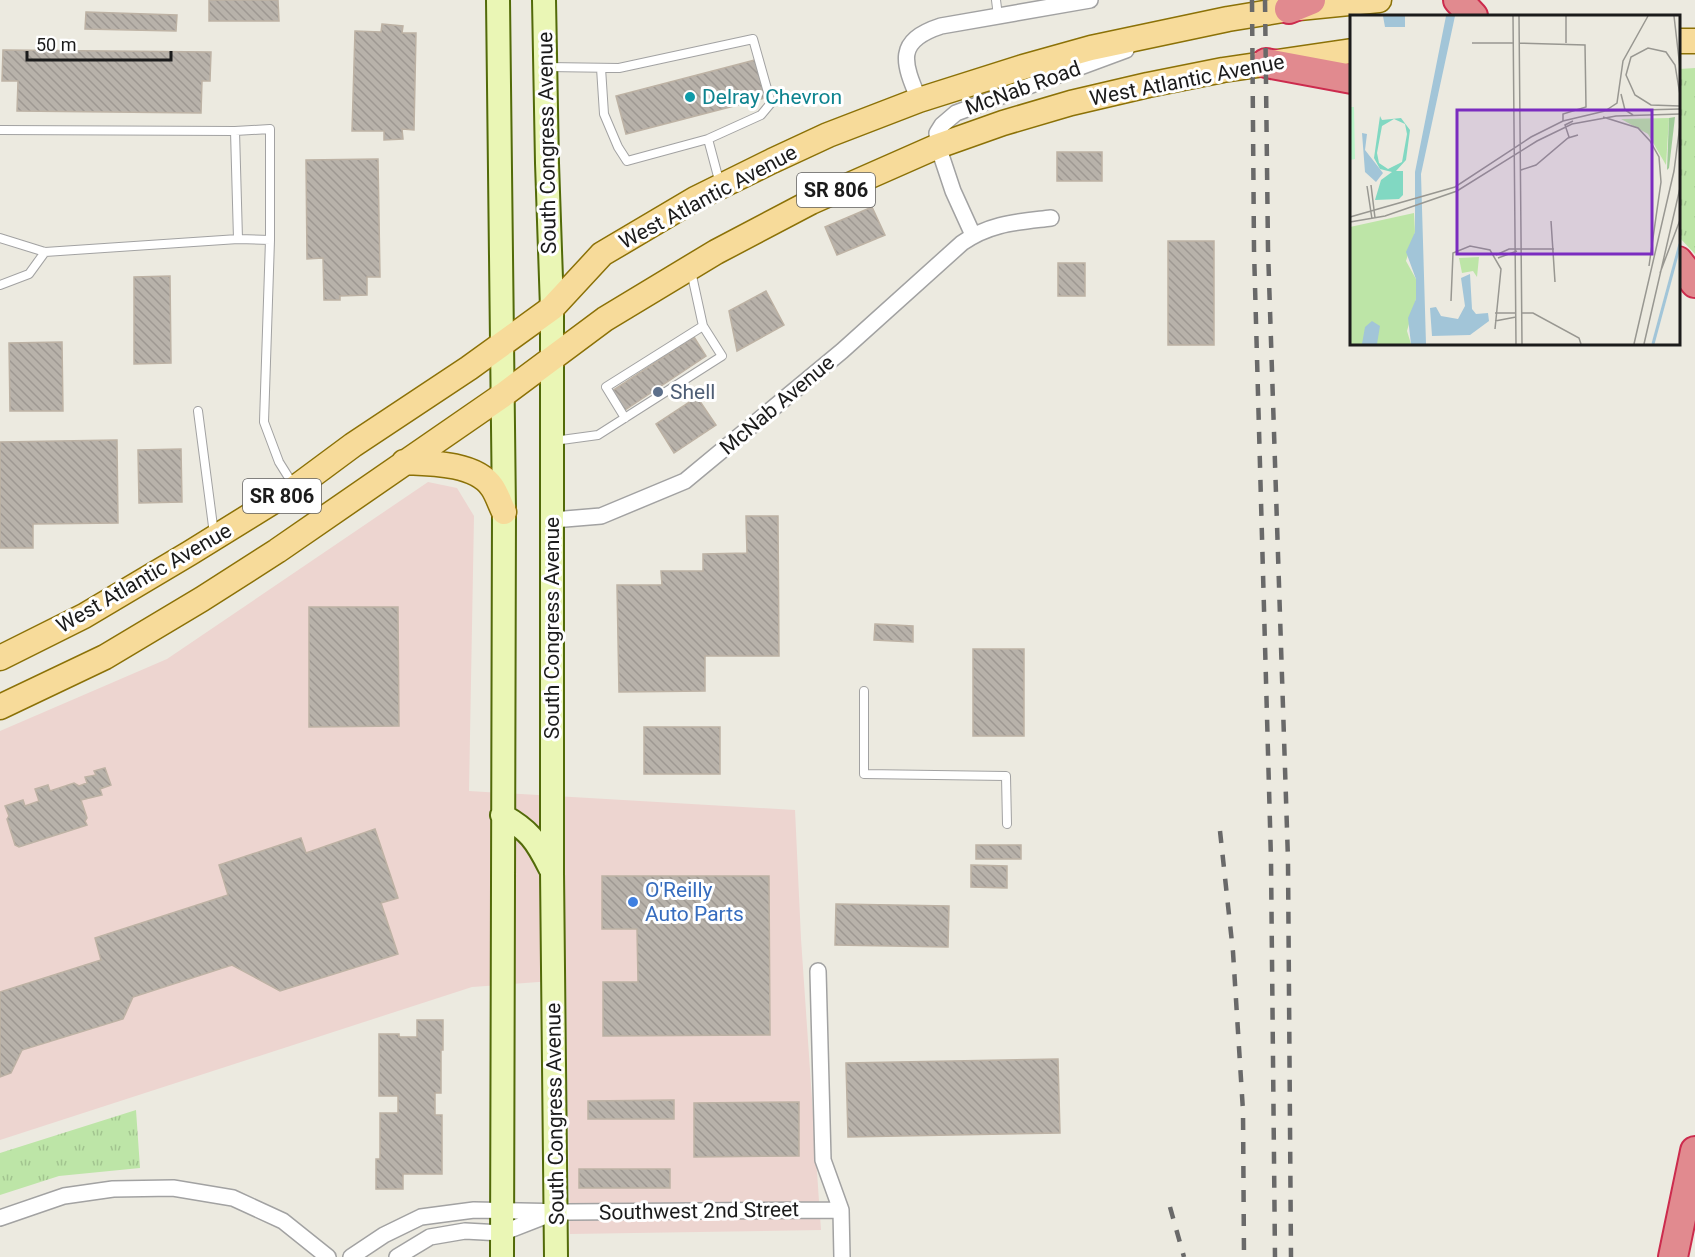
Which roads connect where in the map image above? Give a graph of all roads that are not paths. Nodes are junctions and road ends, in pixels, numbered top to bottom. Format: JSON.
{"nodes":[{"id":1,"x":498,"y":0,"type":"edge"},
{"id":2,"x":544,"y":0,"type":"edge"},
{"id":3,"x":996,"y":0,"type":"edge"},
{"id":4,"x":1090,"y":0,"type":"edge"},
{"id":5,"x":1379,"y":0,"type":"edge"},
{"id":6,"x":1458,"y":0,"type":"edge"},
{"id":7,"x":1300,"y":4,"type":"edge"},
{"id":8,"x":1472,"y":15,"type":"edge"},
{"id":9,"x":998,"y":16,"type":"junction"},
{"id":10,"x":1194,"y":25,"type":"junction"},
{"id":11,"x":1350,"y":51,"type":"edge"},
{"id":12,"x":1266,"y":63,"type":"junction"},
{"id":13,"x":545,"y":68,"type":"junction"},
{"id":14,"x":601,"y":68,"type":"junction"},
{"id":15,"x":1350,"y":79,"type":"edge"},
{"id":16,"x":919,"y":100,"type":"junction"},
{"id":17,"x":0,"y":130,"type":"edge"},
{"id":18,"x":235,"y":131,"type":"junction"},
{"id":19,"x":708,"y":139,"type":"junction"},
{"id":20,"x":938,"y":146,"type":"junction"},
{"id":21,"x":721,"y":186,"type":"junction"},
{"id":22,"x":1051,"y":218,"type":"dead end"},
{"id":23,"x":973,"y":235,"type":"junction"},
{"id":24,"x":0,"y":238,"type":"edge"},
{"id":25,"x":238,"y":239,"type":"junction"},
{"id":26,"x":270,"y":240,"type":"junction"},
{"id":27,"x":45,"y":252,"type":"junction"},
{"id":28,"x":1680,"y":264,"type":"edge"},
{"id":29,"x":690,"y":267,"type":"junction"},
{"id":30,"x":1695,"y":283,"type":"edge"},
{"id":31,"x":0,"y":285,"type":"edge"},
{"id":32,"x":552,"y":308,"type":"junction"},
{"id":33,"x":703,"y":326,"type":"junction"},
{"id":34,"x":503,"y":344,"type":"junction"},
{"id":35,"x":552,"y":358,"type":"junction"},
{"id":36,"x":503,"y":395,"type":"junction"},
{"id":37,"x":198,"y":411,"type":"dead end"},
{"id":38,"x":625,"y":417,"type":"junction"},
{"id":39,"x":553,"y":441,"type":"junction"},
{"id":40,"x":405,"y":462,"type":"junction"},
{"id":41,"x":295,"y":488,"type":"junction"},
{"id":42,"x":504,"y":512,"type":"junction"},
{"id":43,"x":553,"y":520,"type":"junction"},
{"id":44,"x":214,"y":538,"type":"junction"},
{"id":45,"x":0,"y":658,"type":"edge"},
{"id":46,"x":864,"y":691,"type":"dead end"},
{"id":47,"x":0,"y":707,"type":"edge"},
{"id":48,"x":502,"y":815,"type":"junction"},
{"id":49,"x":1007,"y":824,"type":"dead end"},
{"id":50,"x":552,"y":872,"type":"junction"},
{"id":51,"x":818,"y":971,"type":"dead end"},
{"id":52,"x":1695,"y":1151,"type":"edge"},
{"id":53,"x":841,"y":1210,"type":"junction"},
{"id":54,"x":556,"y":1212,"type":"junction"},
{"id":55,"x":0,"y":1218,"type":"edge"},
{"id":56,"x":502,"y":1222,"type":"junction"},
{"id":57,"x":328,"y":1257,"type":"edge"},
{"id":58,"x":351,"y":1257,"type":"edge"},
{"id":59,"x":397,"y":1257,"type":"edge"},
{"id":60,"x":502,"y":1257,"type":"edge"},
{"id":61,"x":556,"y":1257,"type":"edge"},
{"id":62,"x":842,"y":1257,"type":"edge"},
{"id":63,"x":1673,"y":1257,"type":"edge"}],
"edges":[{"from":1,"to":34,"type":"main road"},
{"from":2,"to":13,"type":"main road","name":"South Congress Avenue"},
{"from":3,"to":9,"type":"lane"},
{"from":4,"to":9,"type":"street"},
{"from":5,"to":7,"type":"main road","name":"West Atlantic Avenue","number":"SR 806"},
{"from":6,"to":8,"type":"highway"},
{"from":7,"to":10,"type":"main road","name":"West Atlantic Avenue","number":"SR 806"},
{"from":9,"to":16,"type":"street"},
{"from":10,"to":16,"type":"main road","name":"West Atlantic Avenue","number":"SR 806"},
{"from":10,"to":20,"type":"street","name":"McNab Road"},
{"from":11,"to":12,"type":"main road","name":"West Atlantic Avenue","number":"SR 806"},
{"from":12,"to":15,"type":"highway"},
{"from":12,"to":20,"type":"main road","name":"West Atlantic Avenue","number":"SR 806"},
{"from":13,"to":14,"type":"lane"},
{"from":13,"to":32,"type":"main road","name":"South Congress Avenue"},
{"from":14,"to":19,"type":"lane"},
{"from":14,"to":19,"type":"lane"},
{"from":16,"to":21,"type":"main road","name":"West Atlantic Avenue","number":"SR 806"},
{"from":17,"to":18,"type":"lane"},
{"from":18,"to":25,"type":"lane"},
{"from":18,"to":26,"type":"lane"},
{"from":19,"to":21,"type":"lane"},
{"from":20,"to":23,"type":"street"},
{"from":20,"to":29,"type":"main road","name":"West Atlantic Avenue","number":"SR 806"},
{"from":21,"to":32,"type":"main road","name":"West Atlantic Avenue","number":"SR 806"},
{"from":22,"to":23,"type":"street"},
{"from":23,"to":43,"type":"street","name":"McNab Avenue"},
{"from":24,"to":27,"type":"lane"},
{"from":25,"to":26,"type":"lane"},
{"from":25,"to":27,"type":"lane"},
{"from":26,"to":41,"type":"lane"},
{"from":27,"to":31,"type":"lane"},
{"from":28,"to":30,"type":"highway"},
{"from":29,"to":33,"type":"lane"},
{"from":29,"to":35,"type":"main road","name":"West Atlantic Avenue","number":"SR 806"},
{"from":32,"to":34,"type":"main road","name":"West Atlantic Avenue","number":"SR 806"},
{"from":32,"to":35,"type":"main road","name":"South Congress Avenue"},
{"from":33,"to":38,"type":"lane"},
{"from":33,"to":38,"type":"lane"},
{"from":34,"to":36,"type":"main road"},
{"from":34,"to":41,"type":"main road","name":"West Atlantic Avenue","number":"SR 806"},
{"from":35,"to":36,"type":"main road","name":"West Atlantic Avenue","number":"SR 806"},
{"from":35,"to":39,"type":"main road","name":"South Congress Avenue"},
{"from":36,"to":40,"type":"main road","name":"West Atlantic Avenue","number":"SR 806"},
{"from":36,"to":42,"type":"main road"},
{"from":37,"to":44,"type":"lane"},
{"from":38,"to":39,"type":"lane"},
{"from":39,"to":43,"type":"main road","name":"South Congress Avenue"},
{"from":40,"to":42,"type":"main road"},
{"from":40,"to":47,"type":"main road","name":"West Atlantic Avenue","number":"SR 806"},
{"from":41,"to":44,"type":"main road","name":"West Atlantic Avenue","number":"SR 806"},
{"from":42,"to":48,"type":"main road"},
{"from":43,"to":50,"type":"main road","name":"South Congress Avenue"},
{"from":44,"to":45,"type":"main road","name":"West Atlantic Avenue","number":"SR 806"},
{"from":46,"to":49,"type":"lane"},
{"from":48,"to":50,"type":"main road"},
{"from":48,"to":56,"type":"main road"},
{"from":50,"to":54,"type":"main road","name":"South Congress Avenue"},
{"from":51,"to":53,"type":"street"},
{"from":52,"to":63,"type":"highway"},
{"from":53,"to":54,"type":"street","name":"Southwest 2nd Street"},
{"from":53,"to":62,"type":"street"},
{"from":54,"to":56,"type":"street","name":"Southwest 2nd Street"},
{"from":54,"to":56,"type":"street","name":"Southwest 2nd Street"},
{"from":54,"to":61,"type":"main road","name":"South Congress Avenue"},
{"from":55,"to":57,"type":"street"},
{"from":56,"to":58,"type":"street"},
{"from":56,"to":59,"type":"street"},
{"from":56,"to":60,"type":"main road"}]}
